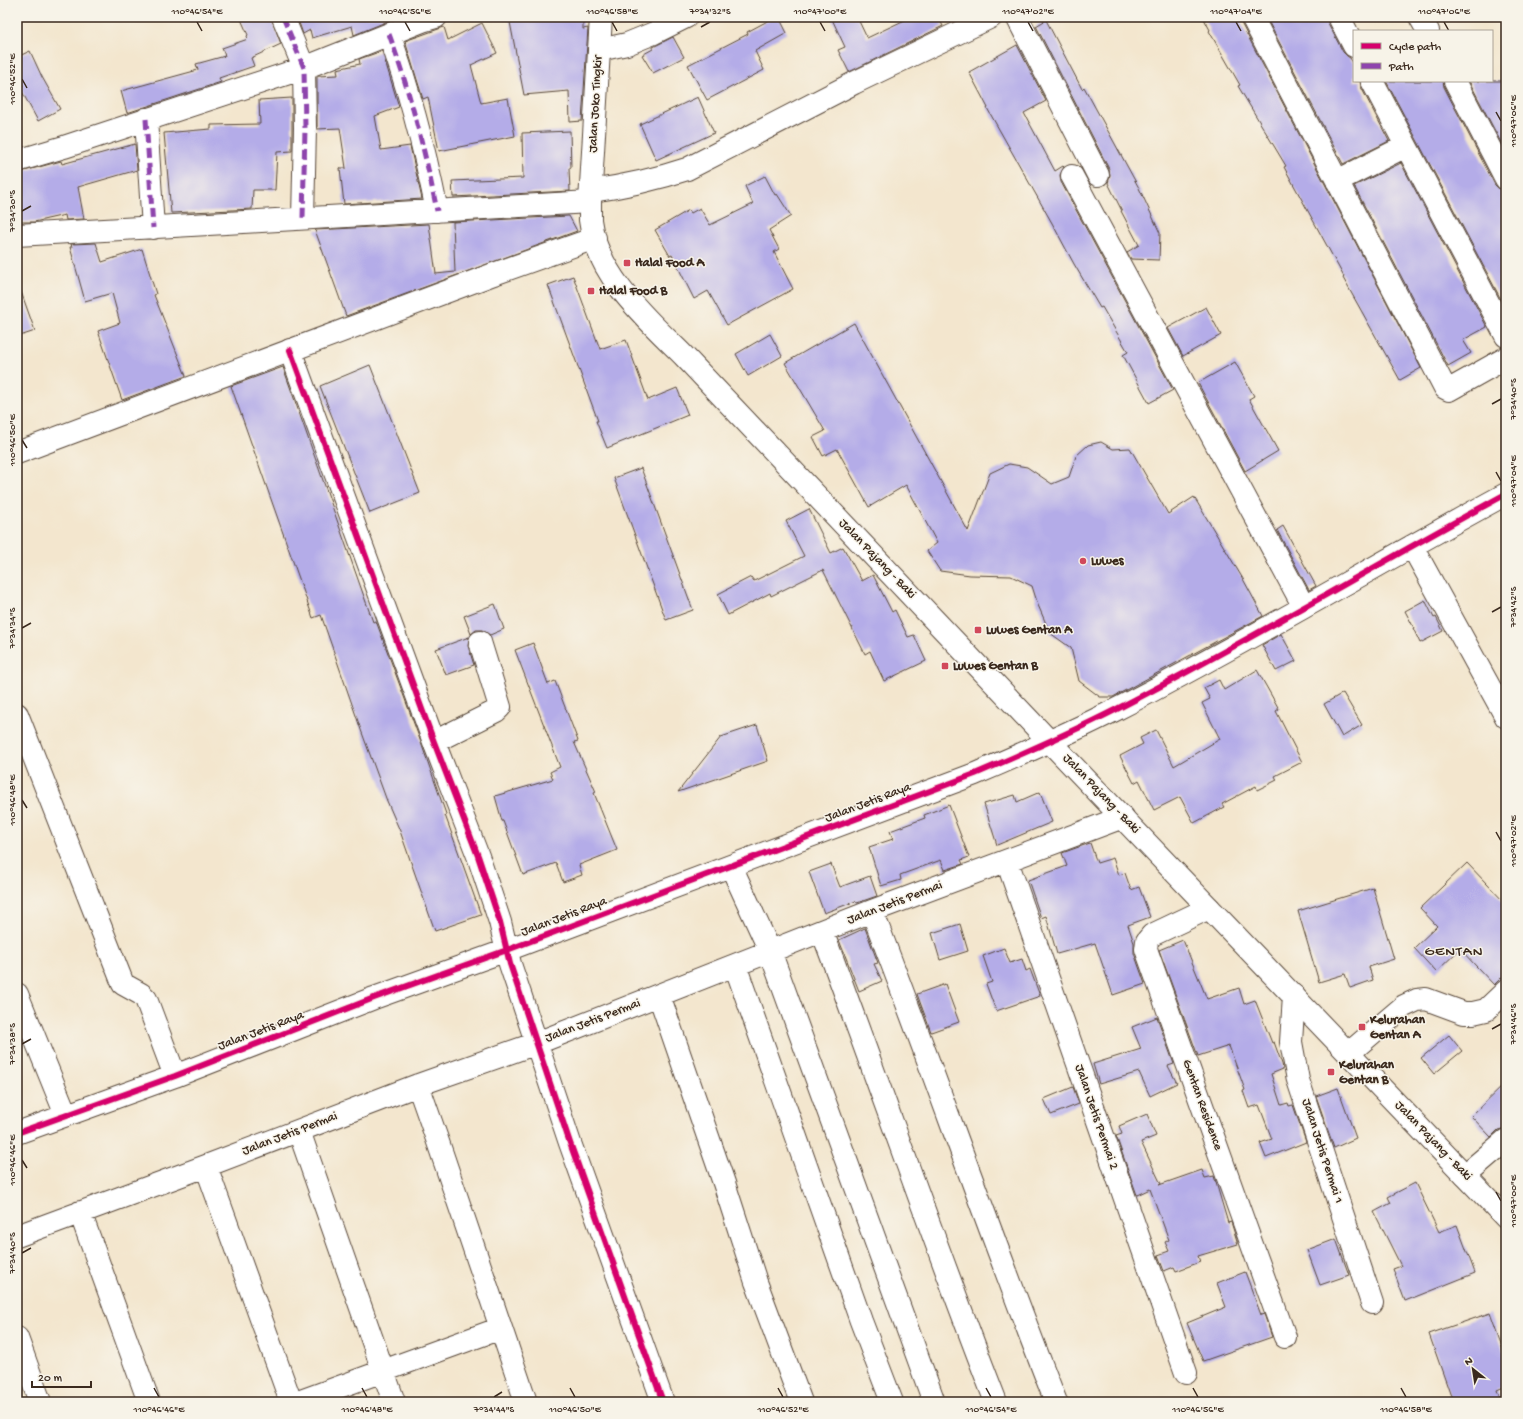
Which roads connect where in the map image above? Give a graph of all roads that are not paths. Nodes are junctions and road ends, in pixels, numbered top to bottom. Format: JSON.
{"nodes":[{"id":1,"x":283,"y":17,"type":"edge"},
{"id":2,"x":436,"y":17,"type":"edge"},
{"id":3,"x":601,"y":17,"type":"edge"},
{"id":4,"x":686,"y":17,"type":"edge"},
{"id":5,"x":991,"y":17,"type":"edge"},
{"id":6,"x":1017,"y":17,"type":"edge"},
{"id":7,"x":1252,"y":17,"type":"edge"},
{"id":8,"x":1339,"y":17,"type":"edge"},
{"id":9,"x":1420,"y":17,"type":"edge"},
{"id":10,"x":1427,"y":30,"type":"edge"},
{"id":11,"x":389,"y":34,"type":"junction"},
{"id":12,"x":1353,"y":44,"type":"edge"},
{"id":13,"x":599,"y":50,"type":"junction"},
{"id":14,"x":304,"y":68,"type":"junction"},
{"id":15,"x":1373,"y":82,"type":"edge"},
{"id":16,"x":1456,"y":82,"type":"edge"},
{"id":17,"x":146,"y":119,"type":"junction"},
{"id":18,"x":1406,"y":146,"type":"junction"},
{"id":19,"x":17,"y":161,"type":"edge"},
{"id":20,"x":1098,"y":174,"type":"dead end"},
{"id":21,"x":1072,"y":176,"type":"dead end"},
{"id":22,"x":1506,"y":179,"type":"edge"},
{"id":23,"x":1337,"y":181,"type":"junction"},
{"id":24,"x":590,"y":196,"type":"junction"},
{"id":25,"x":438,"y":211,"type":"junction"},
{"id":26,"x":303,"y":218,"type":"junction"},
{"id":27,"x":153,"y":228,"type":"junction"},
{"id":28,"x":17,"y":235,"type":"edge"},
{"id":29,"x":595,"y":238,"type":"junction"},
{"id":30,"x":1506,"y":336,"type":"edge"},
{"id":31,"x":290,"y":350,"type":"junction"},
{"id":32,"x":1506,"y":358,"type":"edge"},
{"id":33,"x":17,"y":453,"type":"edge"},
{"id":34,"x":1506,"y":494,"type":"edge"},
{"id":35,"x":1412,"y":546,"type":"junction"},
{"id":36,"x":1304,"y":607,"type":"junction"},
{"id":37,"x":480,"y":642,"type":"dead end"},
{"id":38,"x":17,"y":714,"type":"edge"},
{"id":39,"x":1506,"y":717,"type":"edge"},
{"id":40,"x":434,"y":742,"type":"junction"},
{"id":41,"x":1050,"y":742,"type":"junction"},
{"id":42,"x":1122,"y":817,"type":"junction"},
{"id":43,"x":1007,"y":861,"type":"junction"},
{"id":44,"x":731,"y":866,"type":"junction"},
{"id":45,"x":1209,"y":908,"type":"junction"},
{"id":46,"x":872,"y":911,"type":"junction"},
{"id":47,"x":822,"y":931,"type":"junction"},
{"id":48,"x":508,"y":950,"type":"junction"},
{"id":49,"x":770,"y":952,"type":"junction"},
{"id":50,"x":735,"y":965,"type":"junction"},
{"id":51,"x":1506,"y":991,"type":"edge"},
{"id":52,"x":17,"y":994,"type":"edge"},
{"id":53,"x":658,"y":995,"type":"junction"},
{"id":54,"x":1294,"y":996,"type":"junction"},
{"id":55,"x":536,"y":1043,"type":"junction"},
{"id":56,"x":1349,"y":1053,"type":"junction"},
{"id":57,"x":175,"y":1076,"type":"junction"},
{"id":58,"x":418,"y":1085,"type":"junction"},
{"id":59,"x":66,"y":1115,"type":"junction"},
{"id":60,"x":299,"y":1131,"type":"junction"},
{"id":61,"x":17,"y":1133,"type":"edge"},
{"id":62,"x":1506,"y":1140,"type":"edge"},
{"id":63,"x":206,"y":1166,"type":"junction"},
{"id":64,"x":1465,"y":1175,"type":"junction"},
{"id":65,"x":1503,"y":1209,"type":"edge"},
{"id":66,"x":80,"y":1212,"type":"junction"},
{"id":67,"x":17,"y":1236,"type":"edge"},
{"id":68,"x":1372,"y":1303,"type":"dead end"},
{"id":69,"x":501,"y":1328,"type":"junction"},
{"id":70,"x":1285,"y":1337,"type":"dead end"},
{"id":71,"x":17,"y":1338,"type":"edge"},
{"id":72,"x":383,"y":1370,"type":"junction"},
{"id":73,"x":1186,"y":1373,"type":"dead end"},
{"id":74,"x":40,"y":1402,"type":"edge"},
{"id":75,"x":149,"y":1402,"type":"edge"},
{"id":76,"x":291,"y":1402,"type":"edge"},
{"id":77,"x":298,"y":1402,"type":"edge"},
{"id":78,"x":394,"y":1402,"type":"edge"},
{"id":79,"x":526,"y":1402,"type":"edge"},
{"id":80,"x":663,"y":1402,"type":"edge"},
{"id":81,"x":800,"y":1402,"type":"edge"},
{"id":82,"x":892,"y":1402,"type":"edge"},
{"id":83,"x":934,"y":1402,"type":"edge"},
{"id":84,"x":996,"y":1402,"type":"edge"},
{"id":85,"x":1056,"y":1402,"type":"edge"}],
"edges":[{"from":1,"to":14,"type":"street"},
{"from":2,"to":11,"type":"street"},
{"from":3,"to":13,"type":"street","name":"Jalan Joko Tingkir"},
{"from":4,"to":13,"type":"street"},
{"from":5,"to":24,"type":"street"},
{"from":6,"to":20,"type":"street"},
{"from":7,"to":23,"type":"street"},
{"from":8,"to":12,"type":"street"},
{"from":9,"to":10,"type":"street"},
{"from":11,"to":14,"type":"street"},
{"from":11,"to":25,"type":"street"},
{"from":13,"to":24,"type":"street","name":"Jalan Joko Tingkir"},
{"from":14,"to":17,"type":"street"},
{"from":14,"to":26,"type":"street"},
{"from":15,"to":18,"type":"street"},
{"from":16,"to":22,"type":"street"},
{"from":17,"to":19,"type":"street"},
{"from":17,"to":27,"type":"street"},
{"from":18,"to":23,"type":"street"},
{"from":18,"to":30,"type":"street"},
{"from":21,"to":36,"type":"street"},
{"from":23,"to":32,"type":"street"},
{"from":24,"to":25,"type":"street"},
{"from":24,"to":29,"type":"street","name":"Jalan Pajang - Baki"},
{"from":25,"to":26,"type":"street"},
{"from":26,"to":27,"type":"street"},
{"from":27,"to":28,"type":"street"},
{"from":29,"to":31,"type":"street"},
{"from":29,"to":41,"type":"street","name":"Jalan Pajang - Baki"},
{"from":31,"to":33,"type":"street"},
{"from":31,"to":40,"type":"street"},
{"from":34,"to":35,"type":"street","name":"Jalan Jetis Raya"},
{"from":35,"to":36,"type":"street","name":"Jalan Jetis Raya"},
{"from":35,"to":39,"type":"street"},
{"from":36,"to":41,"type":"street","name":"Jalan Jetis Raya"},
{"from":37,"to":40,"type":"street"},
{"from":38,"to":57,"type":"street"},
{"from":40,"to":48,"type":"street"},
{"from":41,"to":42,"type":"street","name":"Jalan Pajang - Baki"},
{"from":41,"to":44,"type":"street","name":"Jalan Jetis Raya"},
{"from":42,"to":43,"type":"street","name":"Jalan Jetis Permai"},
{"from":42,"to":45,"type":"street","name":"Jalan Pajang - Baki"},
{"from":43,"to":46,"type":"street","name":"Jalan Jetis Permai"},
{"from":43,"to":73,"type":"street","name":"Jalan Jetis Permai 2"},
{"from":44,"to":48,"type":"street","name":"Jalan Jetis Raya"},
{"from":44,"to":49,"type":"street"},
{"from":45,"to":54,"type":"street","name":"Jalan Pajang - Baki"},
{"from":45,"to":70,"type":"street","name":"Gentan Residence"},
{"from":46,"to":47,"type":"street","name":"Jalan Jetis Permai"},
{"from":46,"to":85,"type":"street"},
{"from":47,"to":49,"type":"street","name":"Jalan Jetis Permai"},
{"from":47,"to":84,"type":"street"},
{"from":48,"to":55,"type":"street"},
{"from":48,"to":57,"type":"street","name":"Jalan Jetis Raya"},
{"from":49,"to":50,"type":"street","name":"Jalan Jetis Permai"},
{"from":49,"to":83,"type":"street"},
{"from":50,"to":53,"type":"street","name":"Jalan Jetis Permai"},
{"from":50,"to":82,"type":"street"},
{"from":51,"to":56,"type":"street"},
{"from":52,"to":59,"type":"street"},
{"from":53,"to":55,"type":"street","name":"Jalan Jetis Permai"},
{"from":53,"to":81,"type":"street"},
{"from":54,"to":56,"type":"street","name":"Jalan Pajang - Baki"},
{"from":54,"to":68,"type":"street","name":"Jalan Jetis Permai 1"},
{"from":55,"to":58,"type":"street","name":"Jalan Jetis Permai"},
{"from":55,"to":80,"type":"street"},
{"from":56,"to":64,"type":"street","name":"Jalan Pajang - Baki"},
{"from":57,"to":59,"type":"street","name":"Jalan Jetis Raya"},
{"from":58,"to":60,"type":"street","name":"Jalan Jetis Permai"},
{"from":58,"to":69,"type":"street"},
{"from":59,"to":61,"type":"street","name":"Jalan Jetis Raya"},
{"from":60,"to":63,"type":"street","name":"Jalan Jetis Permai"},
{"from":60,"to":72,"type":"street"},
{"from":62,"to":64,"type":"street"},
{"from":63,"to":66,"type":"street","name":"Jalan Jetis Permai"},
{"from":63,"to":76,"type":"street"},
{"from":64,"to":65,"type":"street","name":"Jalan Pajang - Baki"},
{"from":66,"to":67,"type":"street","name":"Jalan Jetis Permai"},
{"from":66,"to":75,"type":"street"},
{"from":69,"to":72,"type":"street"},
{"from":69,"to":79,"type":"street"},
{"from":71,"to":74,"type":"street"},
{"from":72,"to":77,"type":"street"},
{"from":72,"to":78,"type":"street"}]}
